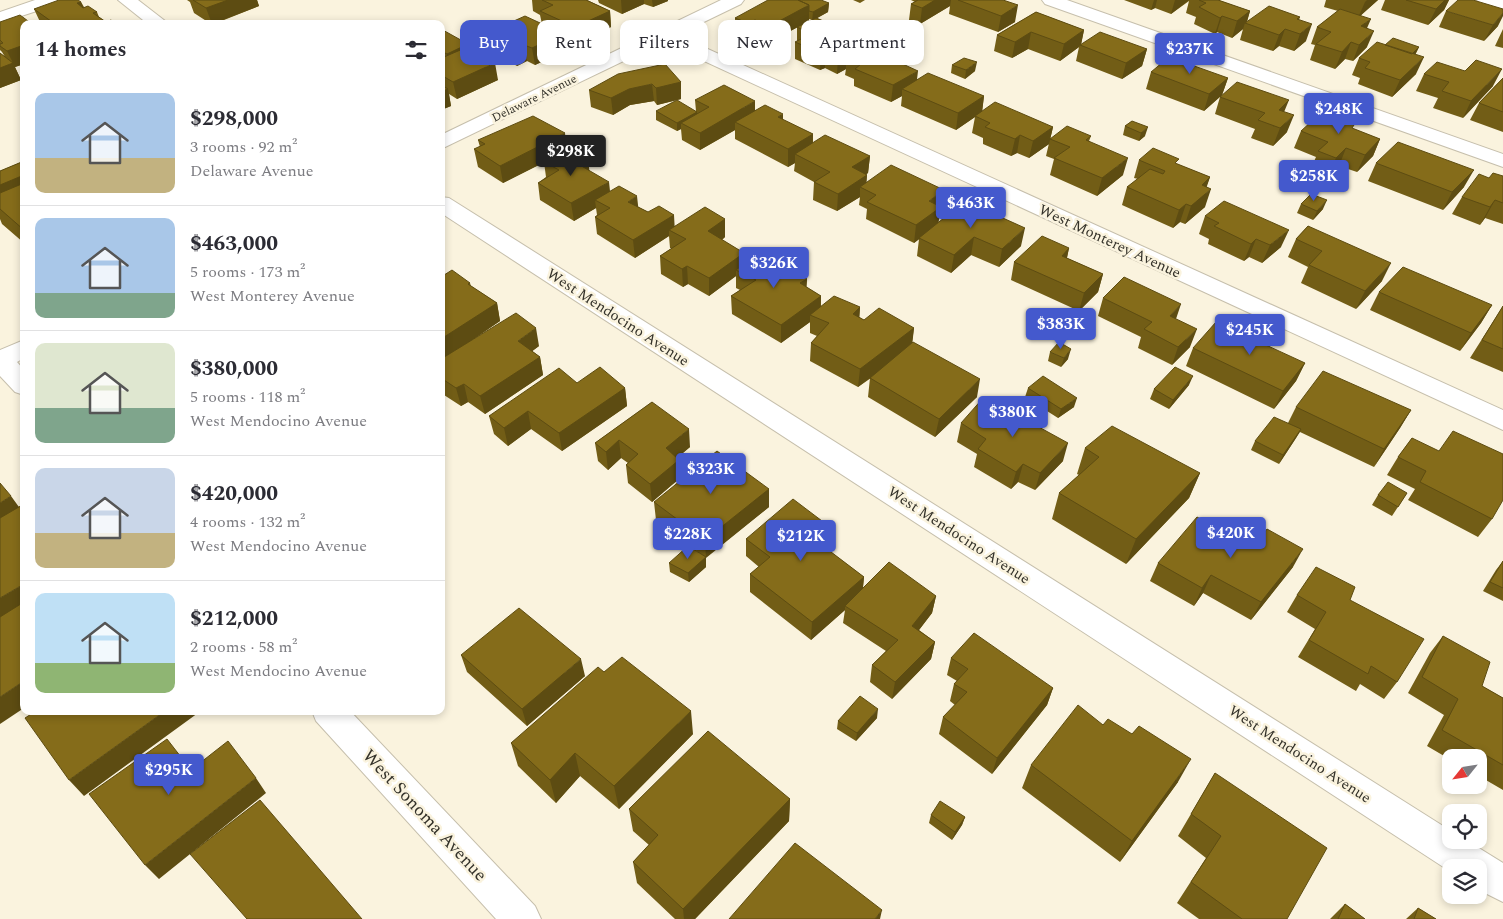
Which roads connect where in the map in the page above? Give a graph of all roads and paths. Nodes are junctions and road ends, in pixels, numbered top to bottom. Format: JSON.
{"nodes":[{"id":1,"x":52,"y":0,"type":"edge"},
{"id":2,"x":127,"y":0,"type":"edge"},
{"id":3,"x":735,"y":0,"type":"edge"},
{"id":4,"x":1051,"y":0,"type":"edge"},
{"id":5,"x":1486,"y":0,"type":"edge"},
{"id":6,"x":1503,"y":5,"type":"edge"},
{"id":7,"x":0,"y":18,"type":"edge"},
{"id":8,"x":154,"y":20,"type":"edge"},
{"id":9,"x":694,"y":20,"type":"edge"},
{"id":10,"x":620,"y":56,"type":"edge"},
{"id":11,"x":708,"y":56,"type":"edge"},
{"id":12,"x":445,"y":141,"type":"edge"},
{"id":13,"x":1503,"y":161,"type":"edge"},
{"id":14,"x":445,"y":206,"type":"edge"},
{"id":15,"x":20,"y":350,"type":"edge"},
{"id":16,"x":0,"y":360,"type":"edge"},
{"id":17,"x":20,"y":382,"type":"edge"},
{"id":18,"x":1503,"y":421,"type":"edge"},
{"id":19,"x":332,"y":715,"type":"edge"},
{"id":20,"x":1464,"y":859,"type":"edge"},
{"id":21,"x":1487,"y":874,"type":"edge"},
{"id":22,"x":1503,"y":884,"type":"edge"},
{"id":23,"x":522,"y":919,"type":"edge"}],
"edges":[{"from":1,"to":7,"type":"street"},
{"from":2,"to":8,"type":"street"},
{"from":3,"to":9,"type":"street","name":"Delaware Avenue"},
{"from":4,"to":13,"type":"street"},
{"from":5,"to":6,"type":"street"},
{"from":10,"to":12,"type":"street","name":"Delaware Avenue"},
{"from":11,"to":18,"type":"street","name":"West Monterey Avenue"},
{"from":14,"to":20,"type":"street","name":"West Mendocino Avenue"},
{"from":15,"to":16,"type":"street"},
{"from":16,"to":17,"type":"street"},
{"from":19,"to":23,"type":"street","name":"West Sonoma Avenue"},
{"from":21,"to":22,"type":"street","name":"West Mendocino Avenue"}]}
